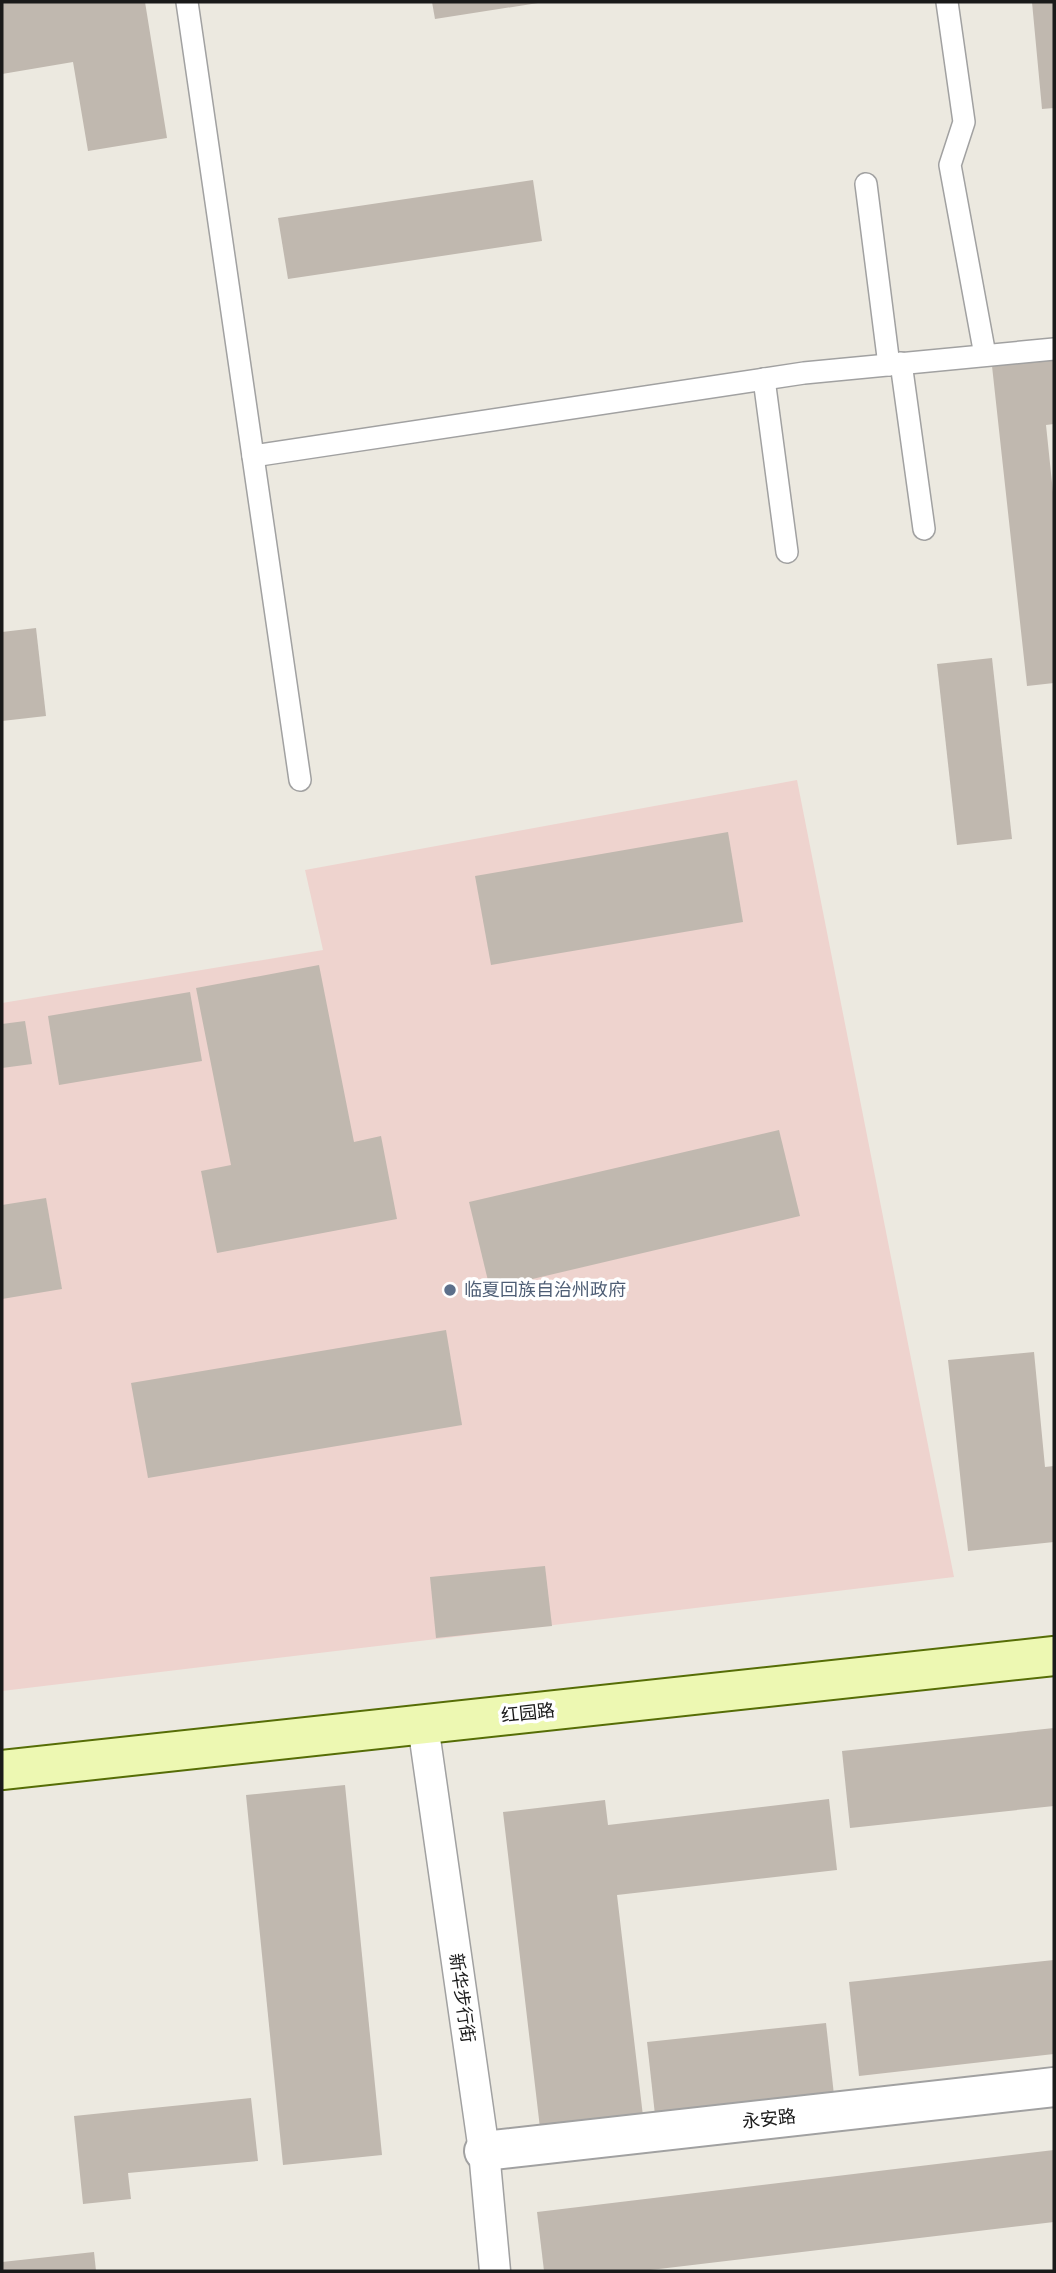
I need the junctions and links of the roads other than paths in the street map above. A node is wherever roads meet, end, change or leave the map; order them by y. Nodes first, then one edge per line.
1 (187, 2) edge
2 (947, 2) edge
3 (866, 184) dead end
4 (1054, 349) edge
5 (985, 355) junction
6 (895, 364) junction
7 (764, 379) junction
8 (253, 456) junction
9 (924, 529) dead end
10 (787, 552) dead end
11 (300, 780) dead end
12 (1054, 1656) edge
13 (423, 1725) junction
14 (2, 1770) edge
15 (1054, 2087) edge
16 (484, 2151) junction
17 (495, 2271) edge

1 - 8 lane
2 - 5 lane
3 - 6 lane
4 - 5 lane
5 - 6 lane
6 - 7 lane
6 - 9 lane
7 - 8 lane
7 - 10 lane
8 - 11 lane
12 - 13 main road, 红园路
13 - 14 main road, 红园路
13 - 16 street, 新华步行街
15 - 16 street, 永安路
16 - 17 street, 新华步行街

